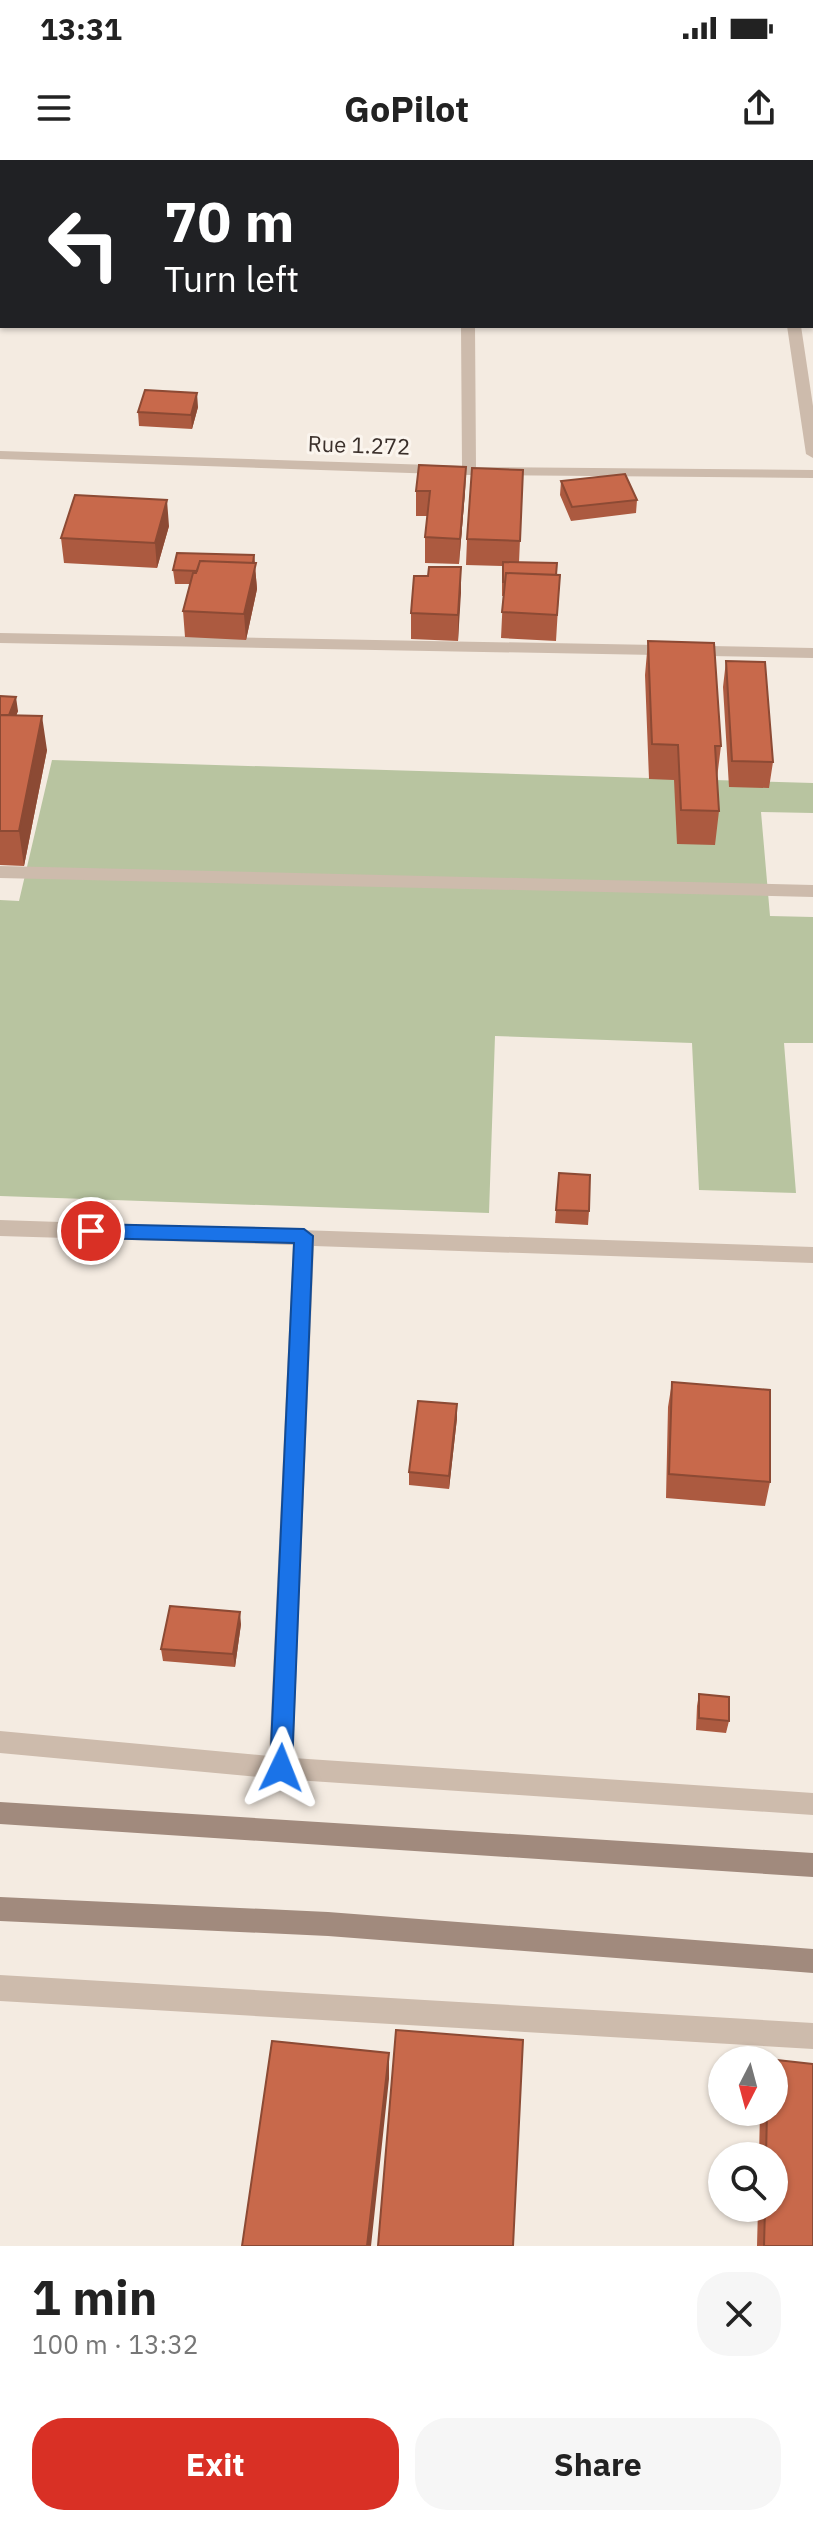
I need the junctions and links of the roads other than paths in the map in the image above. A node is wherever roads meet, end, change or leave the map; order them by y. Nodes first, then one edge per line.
1 (468, 328) edge
2 (794, 328) edge
3 (813, 454) edge
4 (0, 455) edge
5 (469, 471) junction
6 (813, 474) edge
7 (0, 638) edge
8 (813, 653) edge
9 (0, 872) edge
10 (813, 891) edge
11 (0, 1228) edge
12 (304, 1236) junction
13 (813, 1255) edge
14 (0, 1742) edge
15 (281, 1768) junction
16 (813, 1804) edge
17 (0, 1813) edge
18 (813, 1865) edge
19 (0, 1909) edge
20 (813, 1961) edge
21 (0, 1988) edge
22 (813, 2036) edge

1 - 5 street
2 - 3 street
4 - 5 street, Rue 1.272
5 - 6 street, Rue 1.272
7 - 8 street
9 - 10 street
11 - 12 street
12 - 13 street
12 - 15 street
14 - 15 street
15 - 16 street
17 - 18 street
19 - 20 street
21 - 22 street

